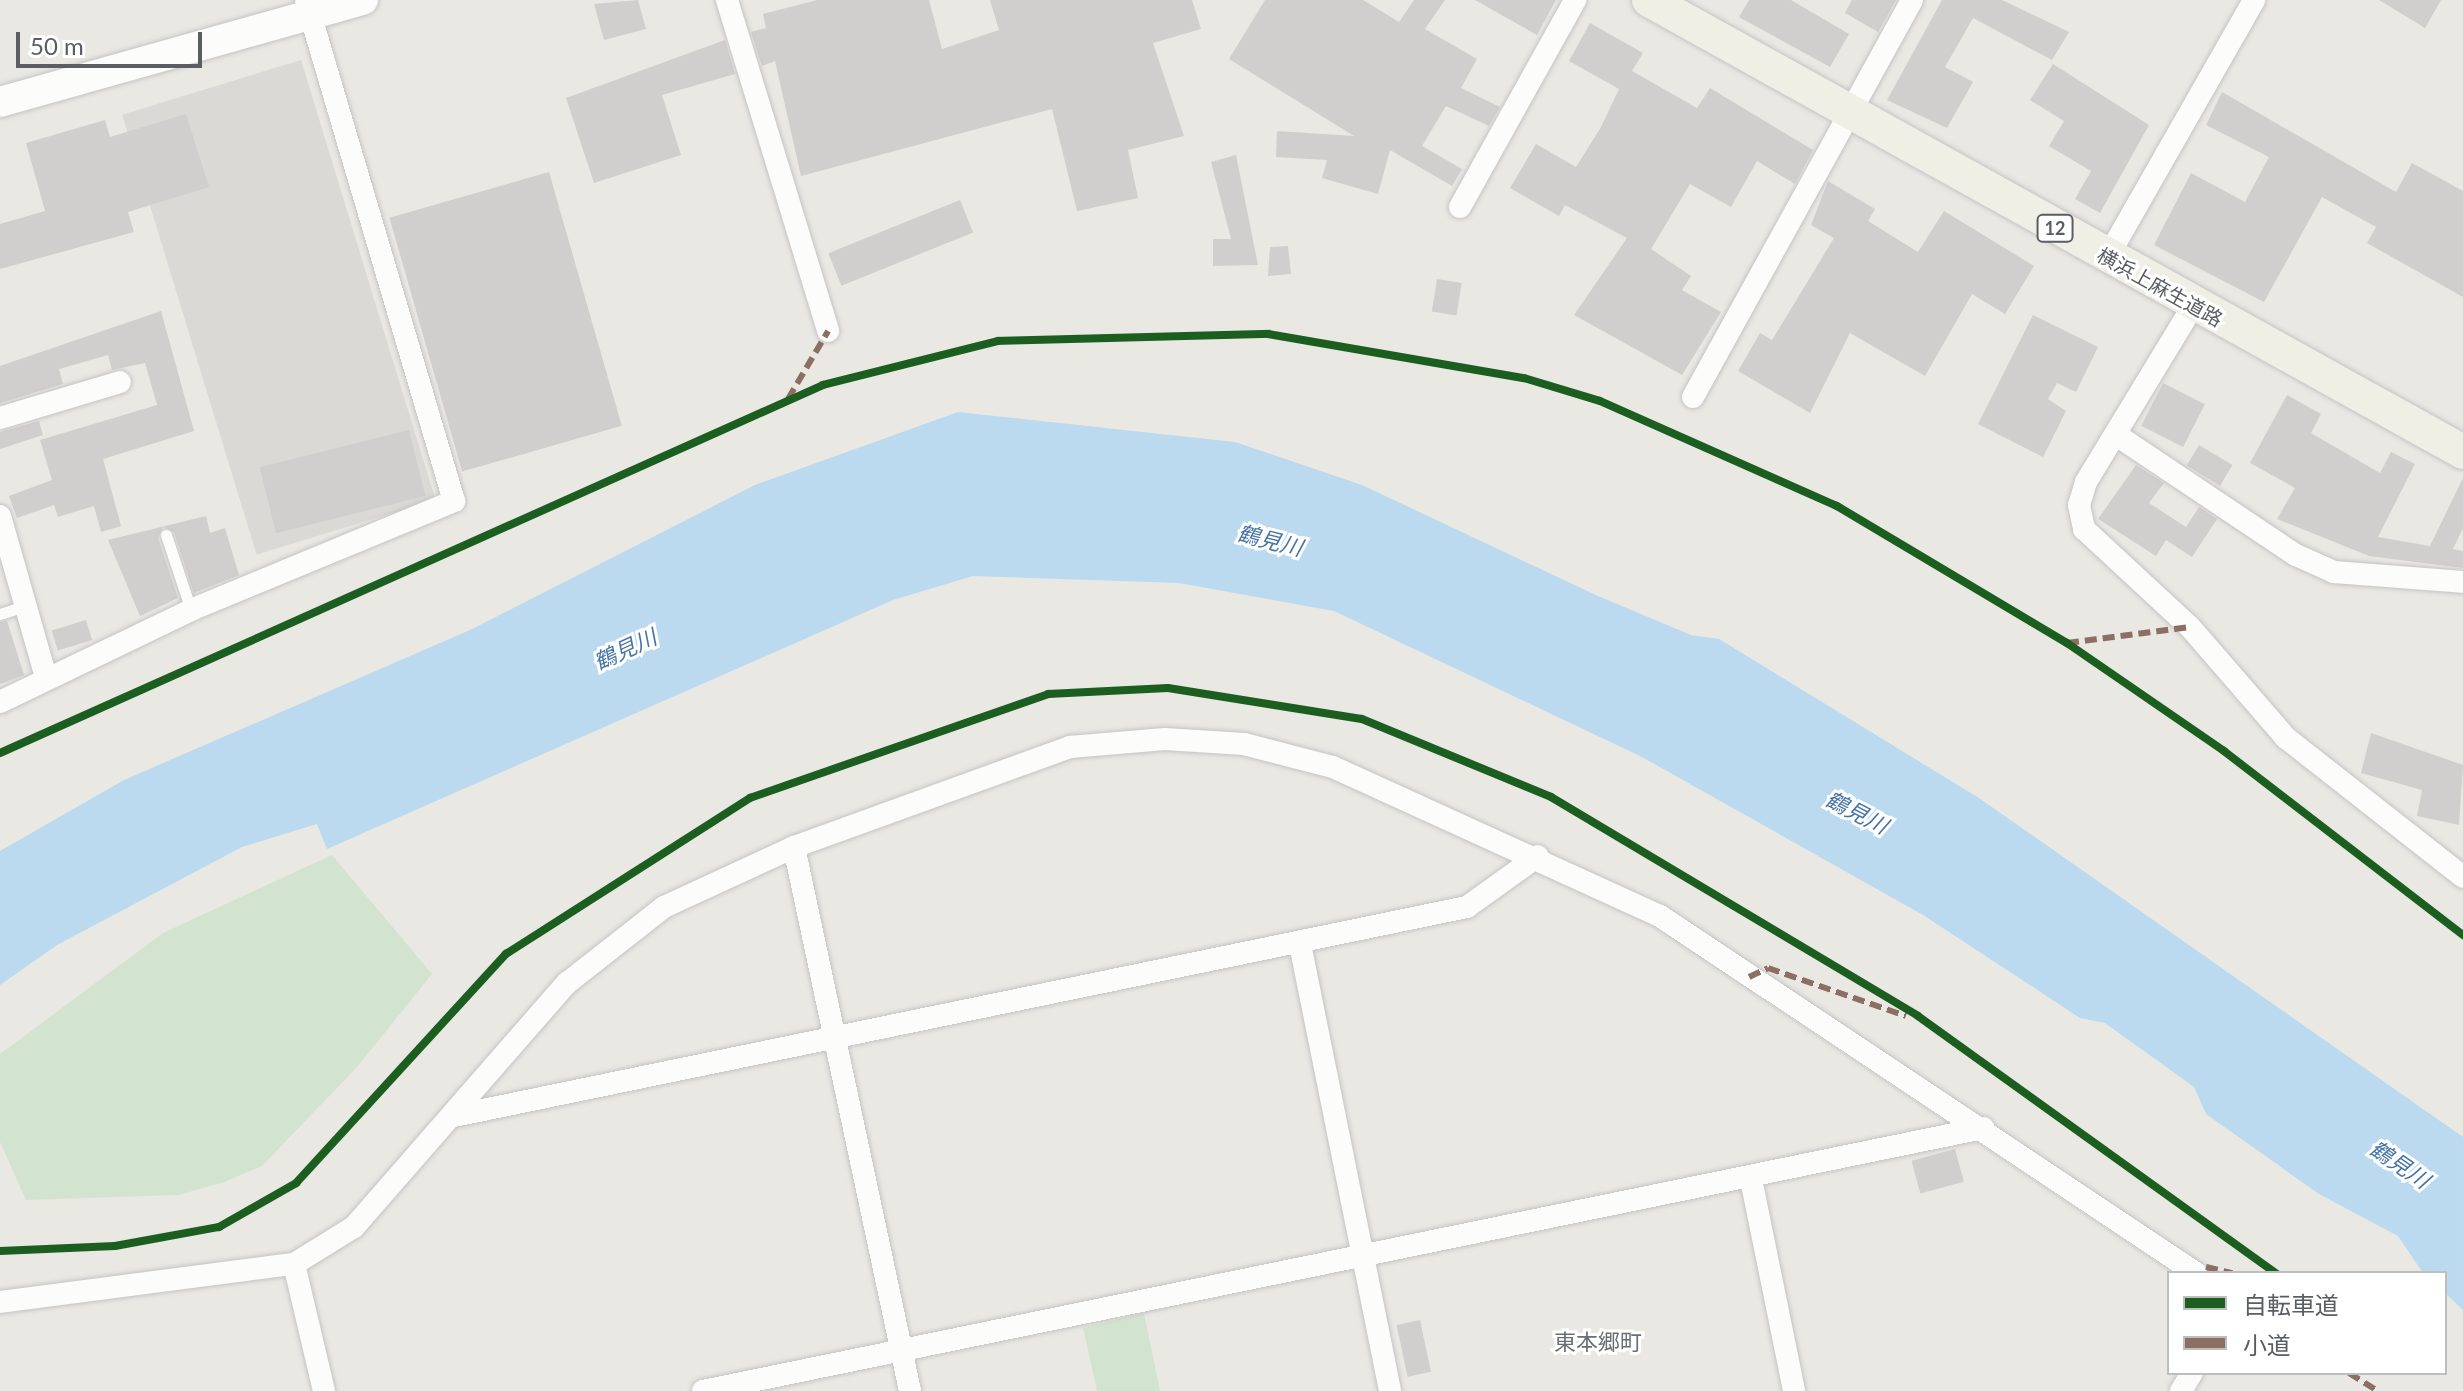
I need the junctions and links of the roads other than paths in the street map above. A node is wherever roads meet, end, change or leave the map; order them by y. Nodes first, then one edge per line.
1 (363, 0) edge
2 (727, 0) edge
3 (1575, 0) edge
4 (1649, 0) edge
5 (1912, 0) edge
6 (2254, 0) edge
7 (308, 7) edge
8 (0, 102) edge
9 (1846, 115) junction
10 (1460, 207) dead end
11 (2107, 258) junction
12 (2193, 306) junction
13 (828, 331) dead end
14 (120, 382) dead end
15 (1693, 397) dead end
16 (0, 418) edge
17 (2118, 436) junction
18 (2463, 452) edge
19 (0, 516) edge
20 (166, 535) dead end
21 (2463, 582) edge
22 (24, 606) junction
23 (191, 610) junction
24 (0, 614) edge
25 (46, 678) junction
26 (0, 702) edge
27 (794, 847) junction
28 (1538, 856) junction
29 (2463, 877) edge
30 (1300, 944) junction
31 (834, 1038) junction
32 (454, 1116) junction
33 (1983, 1128) junction
34 (1751, 1179) junction
35 (1364, 1253) junction
36 (294, 1264) junction
37 (2193, 1271) edge
38 (0, 1302) edge
39 (901, 1349) junction
40 (324, 1391) edge
41 (703, 1391) edge
42 (910, 1391) edge
43 (1390, 1391) edge
44 (1794, 1391) edge

1 - 7 street
2 - 13 street
3 - 10 street
4 - 9 main road, 横浜上麻生道路 / 12
5 - 9 street
6 - 11 street
7 - 8 street
7 - 23 street
9 - 11 main road, 横浜上麻生道路 / 12
9 - 15 street
11 - 12 main road, 横浜上麻生道路 / 12
12 - 17 street
12 - 18 main road, 横浜上麻生道路 / 12
14 - 16 street
17 - 21 street
17 - 29 street
19 - 22 street
20 - 23 lane
22 - 24 lane
22 - 25 street
23 - 25 street
25 - 26 street
27 - 28 street
27 - 31 street
27 - 32 street
28 - 30 street
28 - 33 street
30 - 31 street
30 - 35 street
31 - 32 street
31 - 39 street
32 - 36 street
33 - 34 street
33 - 37 street
34 - 35 street
34 - 44 street
35 - 39 street
35 - 43 street
36 - 38 street
36 - 40 street
39 - 41 street
39 - 42 street

